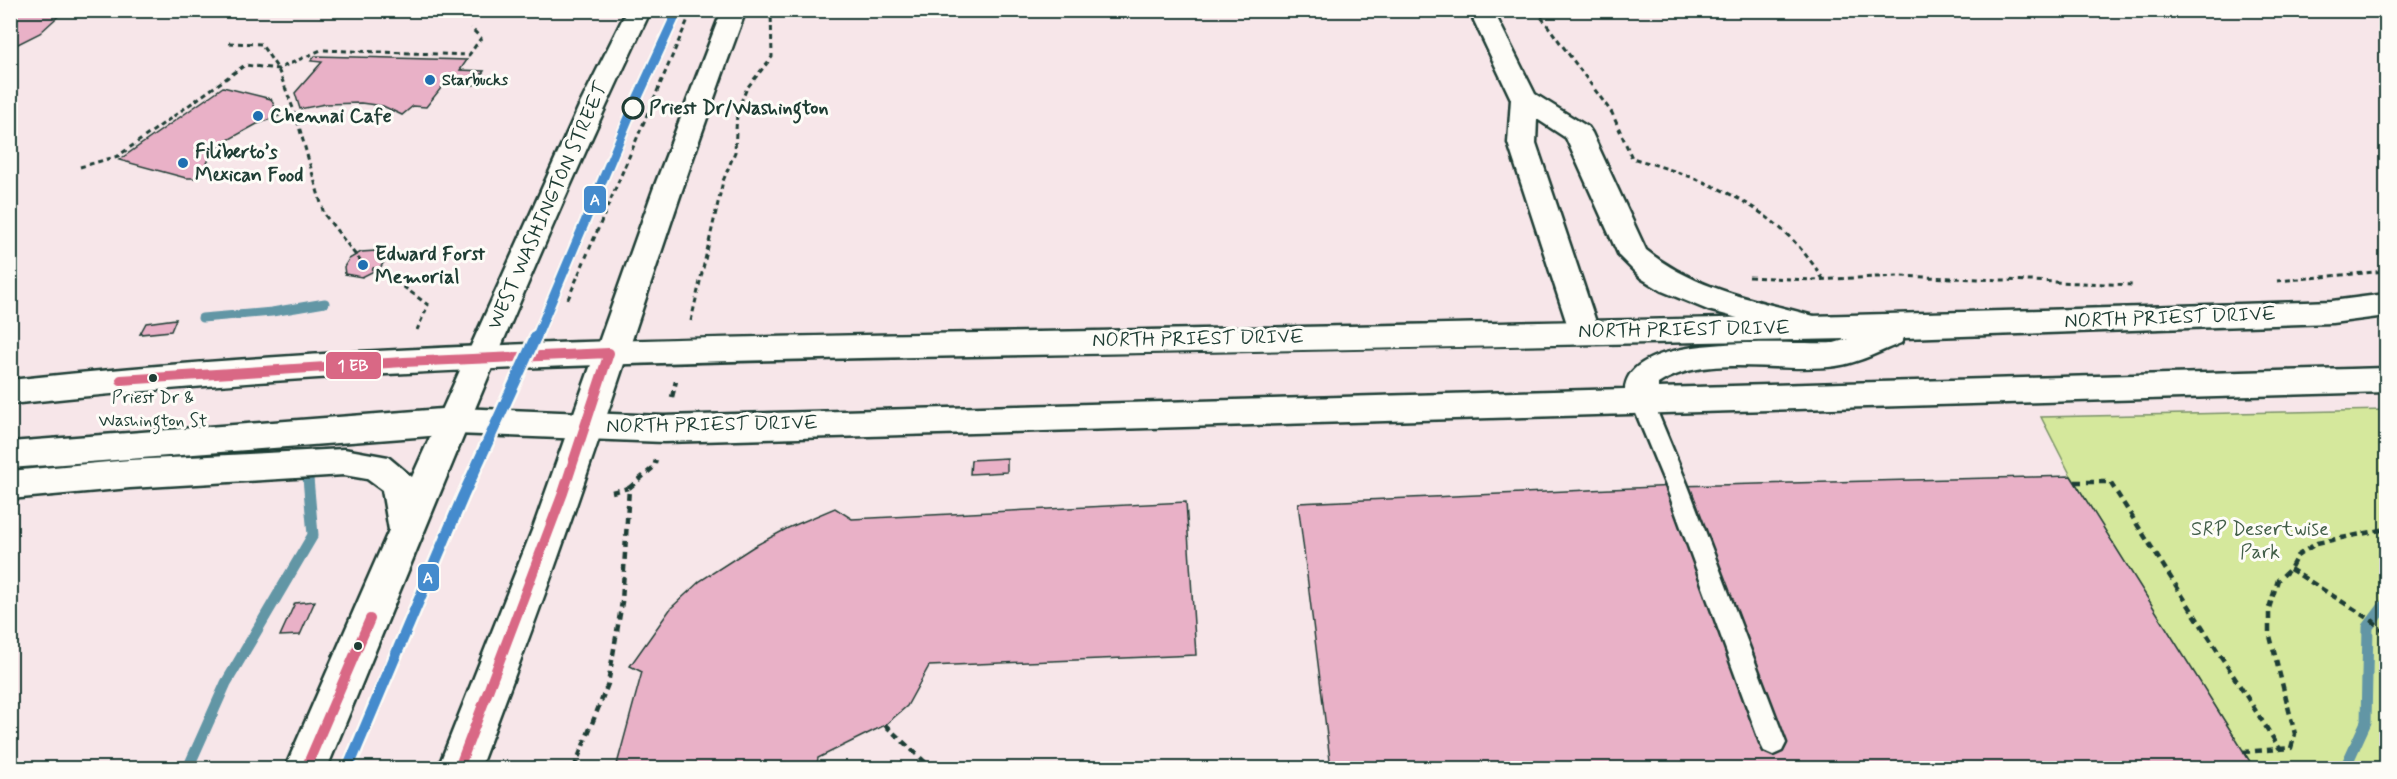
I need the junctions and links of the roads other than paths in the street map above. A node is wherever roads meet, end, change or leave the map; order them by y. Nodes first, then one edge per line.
1 (639, 10) edge
2 (734, 10) edge
3 (1481, 10) edge
4 (1524, 99) junction
5 (2386, 305) edge
6 (1912, 327) junction
7 (1816, 328) junction
8 (1583, 331) junction
9 (609, 353) junction
10 (480, 358) junction
11 (2386, 380) edge
12 (10, 392) edge
13 (1641, 399) junction
14 (455, 421) junction
15 (584, 427) junction
16 (10, 455) edge
17 (10, 485) edge
18 (408, 533) junction
19 (1773, 743) dead end
20 (306, 768) edge
21 (459, 768) edge

1 - 10 main road, WEST WASHINGTON STREET
2 - 9 main road
3 - 4 main road
4 - 7 main road
4 - 8 main road
5 - 6 main road, NORTH PRIEST DRIVE
6 - 7 main road, NORTH PRIEST DRIVE
6 - 13 main road
7 - 8 main road, NORTH PRIEST DRIVE
8 - 9 main road, NORTH PRIEST DRIVE
9 - 10 main road, NORTH PRIEST DRIVE
9 - 15 main road
10 - 12 main road, NORTH PRIEST DRIVE
10 - 14 main road, WEST WASHINGTON STREET
11 - 13 main road, NORTH PRIEST DRIVE
13 - 15 main road, NORTH PRIEST DRIVE
13 - 19 lane
14 - 15 main road, NORTH PRIEST DRIVE
14 - 16 main road, NORTH PRIEST DRIVE
14 - 18 main road, WEST WASHINGTON STREET
15 - 21 main road
17 - 18 main road
18 - 20 main road, WEST WASHINGTON STREET

